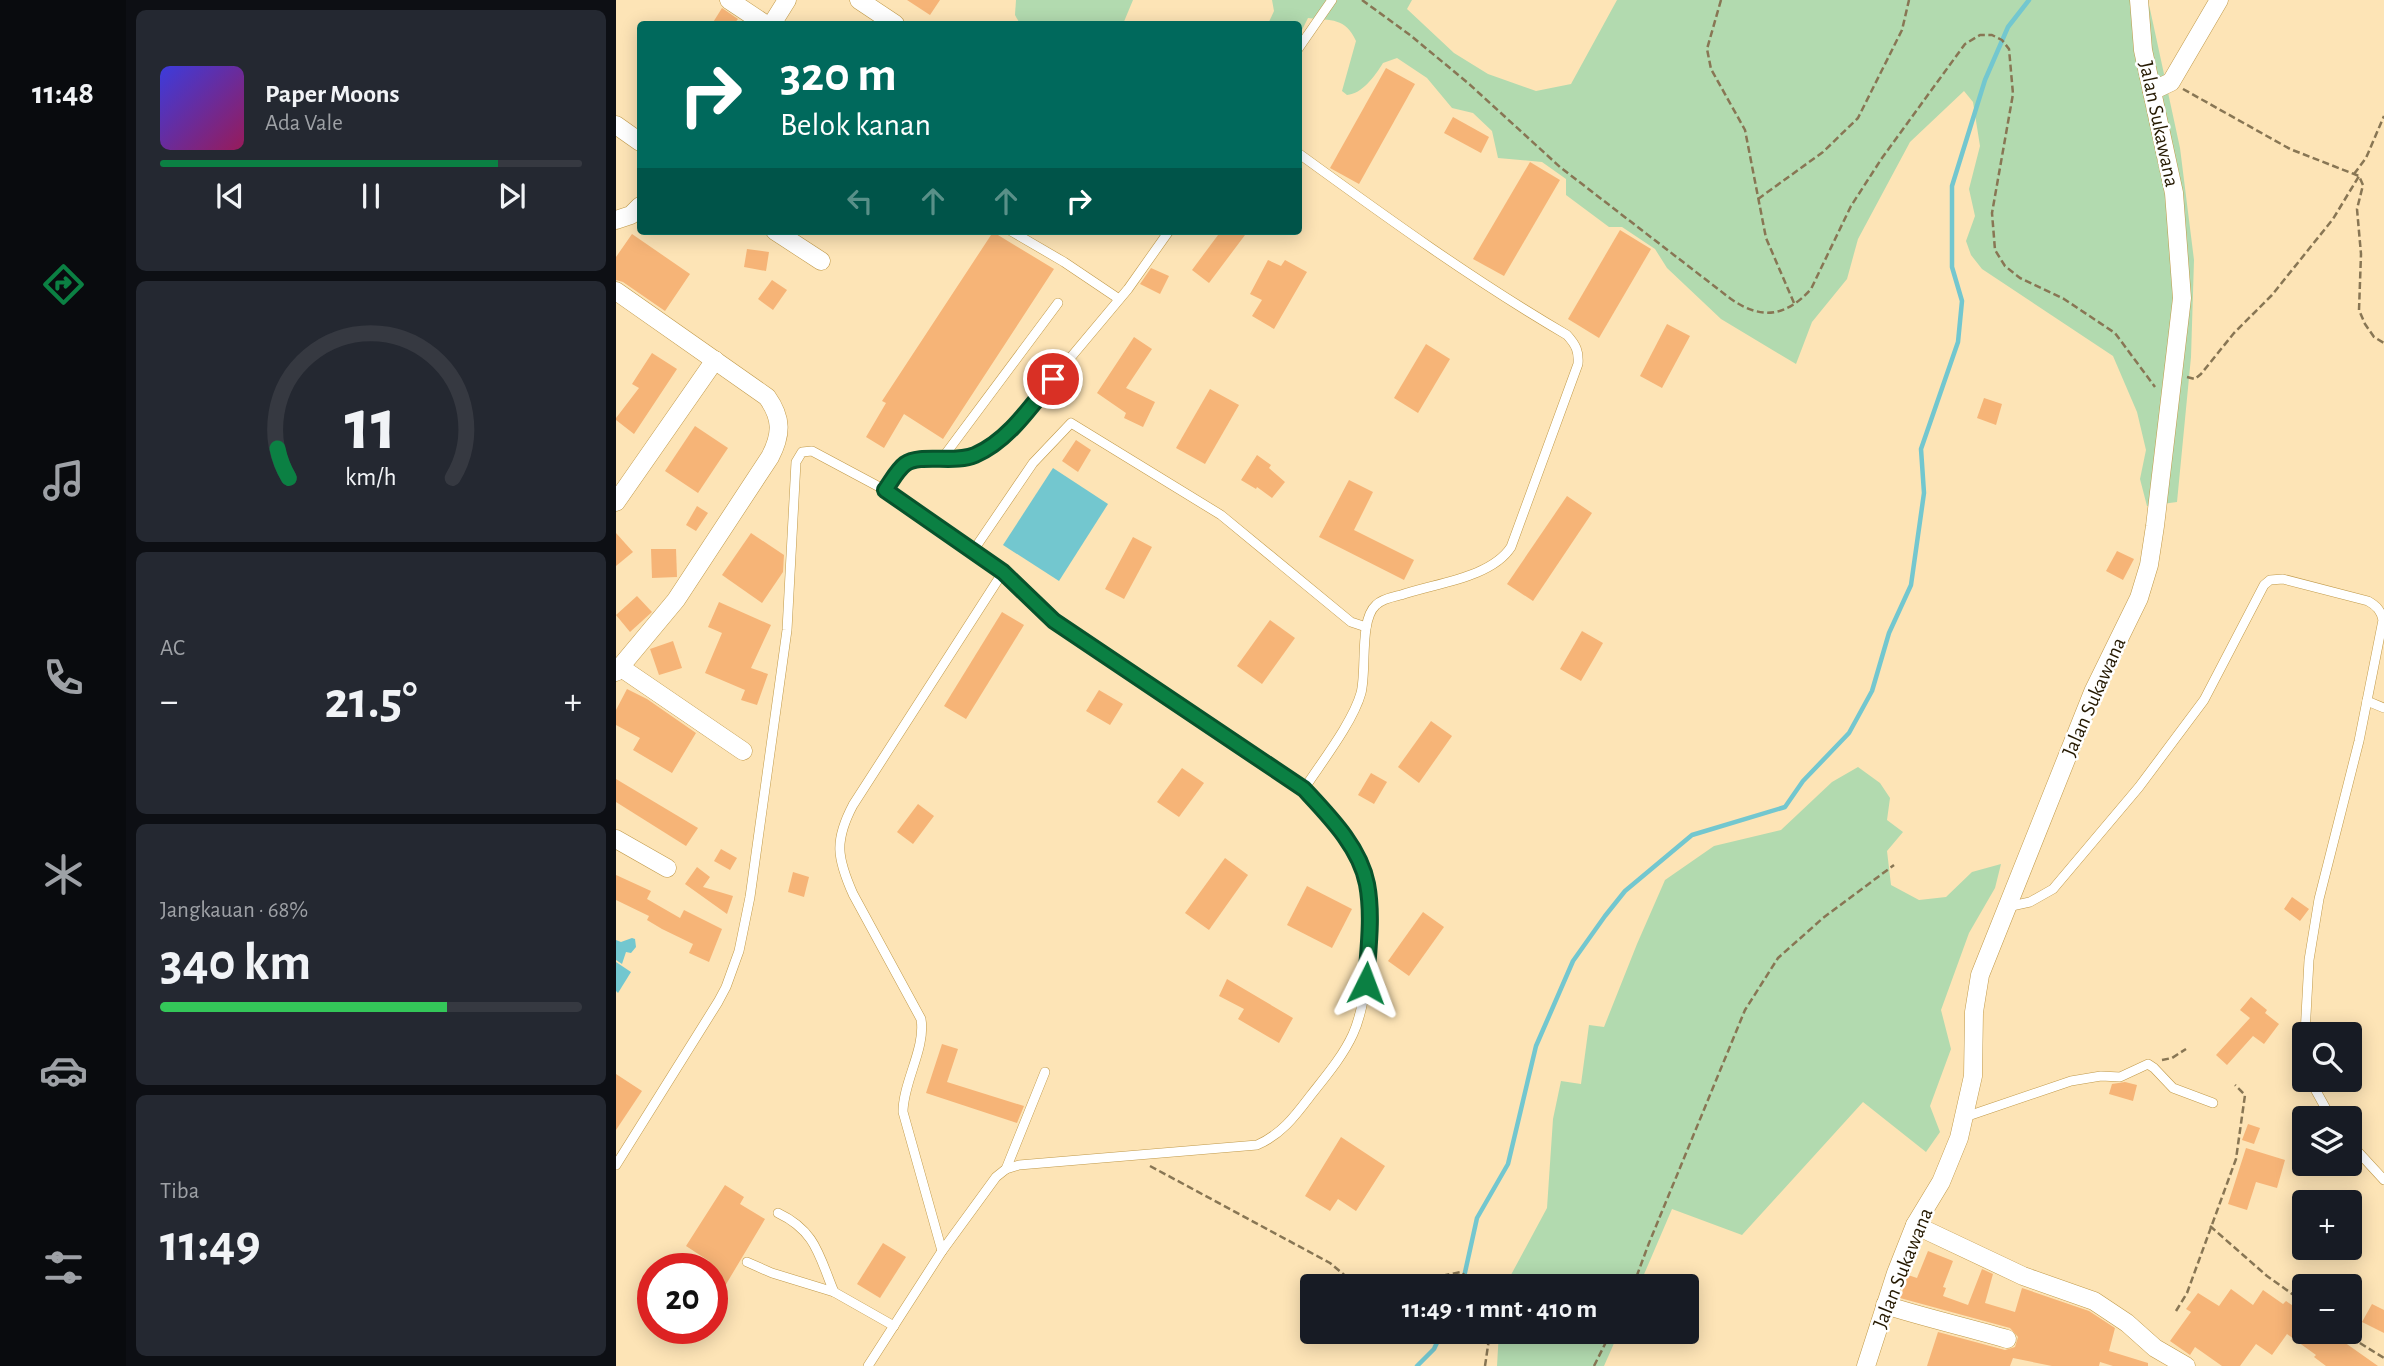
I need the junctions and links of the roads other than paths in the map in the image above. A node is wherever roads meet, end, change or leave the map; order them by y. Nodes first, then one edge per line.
1 (729, 0) edge
2 (788, 0) edge
3 (859, 0) edge
4 (1332, 0) edge
5 (2139, 0) edge
6 (2219, 0) edge
7 (760, 21) edge
8 (774, 21) edge
9 (890, 21) edge
10 (1302, 43) edge
11 (2152, 91) junction
12 (616, 125) edge
13 (637, 140) edge
14 (1302, 156) edge
15 (637, 209) edge
16 (616, 220) edge
17 (781, 235) edge
18 (1018, 235) edge
19 (1166, 235) edge
20 (821, 261) dead end
21 (616, 291) edge
22 (1119, 299) junction
23 (1058, 303) dead end
24 (715, 360) junction
25 (941, 460) junction
26 (885, 490) junction
27 (616, 502) edge
28 (973, 551) junction
29 (1003, 572) junction
30 (1366, 627) junction
31 (618, 669) edge
32 (2367, 701) junction
33 (2384, 708) edge
34 (743, 751) dead end
35 (1304, 789) junction
36 (616, 839) edge
37 (667, 868) dead end
38 (2007, 907) junction
39 (2306, 1022) edge
40 (1045, 1072) dead end
41 (2213, 1103) dead end
42 (1964, 1118) junction
43 (2362, 1156) edge
44 (616, 1165) edge
45 (1006, 1169) junction
46 (2384, 1180) edge
47 (778, 1213) dead end
48 (1915, 1225) junction
49 (942, 1251) junction
50 (747, 1262) dead end
51 (834, 1292) junction
52 (1885, 1305) junction
53 (894, 1326) junction
54 (2007, 1339) dead end
55 (2178, 1364) edge
56 (868, 1366) edge
57 (1866, 1366) edge

1 - 7 street
2 - 8 street
3 - 9 street
4 - 10 lane
5 - 11 street, Jalan Sukawana
6 - 11 street
11 - 38 street, Jalan Sukawana
12 - 13 street
14 - 30 lane
15 - 16 street
17 - 20 street
18 - 22 lane
19 - 22 lane
21 - 24 street
22 - 25 lane
23 - 25 lane
24 - 27 street
24 - 31 street
25 - 26 lane
26 - 28 lane
26 - 44 lane
28 - 29 lane
28 - 30 lane
29 - 35 lane
29 - 49 lane
30 - 35 lane
31 - 34 street
32 - 33 lane
32 - 38 lane
32 - 39 lane
35 - 45 lane
36 - 37 street
38 - 42 street, Jalan Sukawana
40 - 45 lane
41 - 42 lane
42 - 48 street, Jalan Sukawana
43 - 46 lane
45 - 49 lane
47 - 51 lane
48 - 52 street, Jalan Sukawana
48 - 55 street
49 - 53 lane
50 - 51 lane
51 - 53 lane
52 - 54 street
52 - 57 street, Jalan Sukawana
53 - 56 lane

